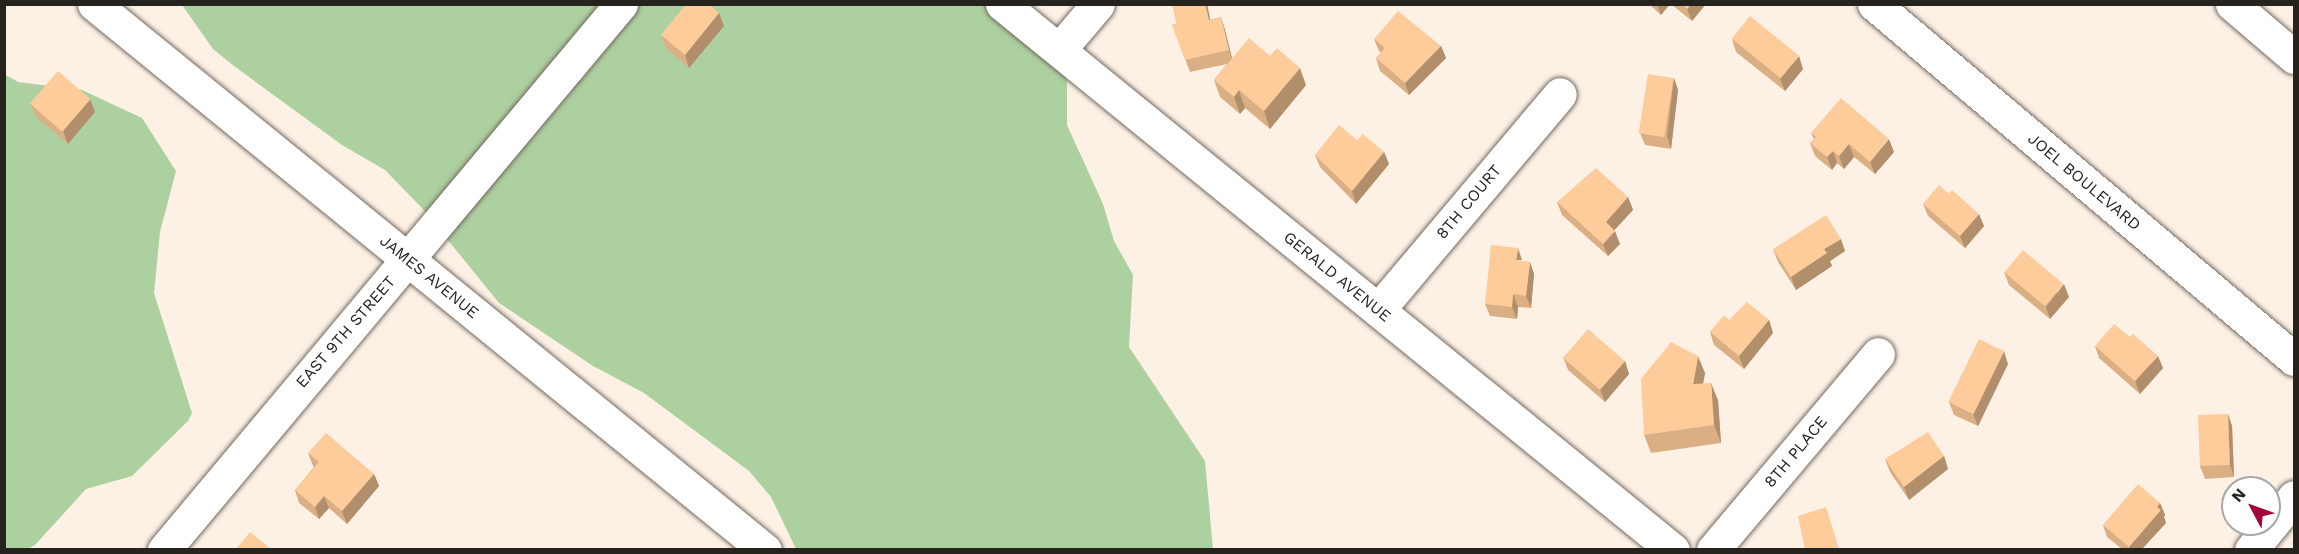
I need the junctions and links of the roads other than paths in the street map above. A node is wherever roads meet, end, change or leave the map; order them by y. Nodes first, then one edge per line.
1 (94, 4) edge
2 (621, 4) edge
3 (1002, 4) edge
4 (1098, 4) edge
5 (1874, 4) edge
6 (2232, 4) edge
7 (1059, 50) junction
8 (2295, 57) edge
9 (1560, 94) dead end
10 (408, 260) junction
11 (1378, 310) junction
12 (1878, 354) dead end
13 (2295, 359) edge
14 (2295, 497) edge
15 (164, 549) edge
16 (765, 549) edge
17 (1673, 549) edge
18 (1713, 549) edge
19 (2251, 549) edge

1 - 10 street, JAMES AVENUE
2 - 10 street, EAST 9TH STREET
3 - 7 street, GERALD AVENUE
4 - 7 street
5 - 13 street, JOEL BOULEVARD
6 - 8 street
7 - 11 street, GERALD AVENUE
9 - 11 street, 8TH COURT
10 - 15 street, EAST 9TH STREET
10 - 16 street, JAMES AVENUE
11 - 17 street, GERALD AVENUE
12 - 18 street, 8TH PLACE
14 - 19 street

